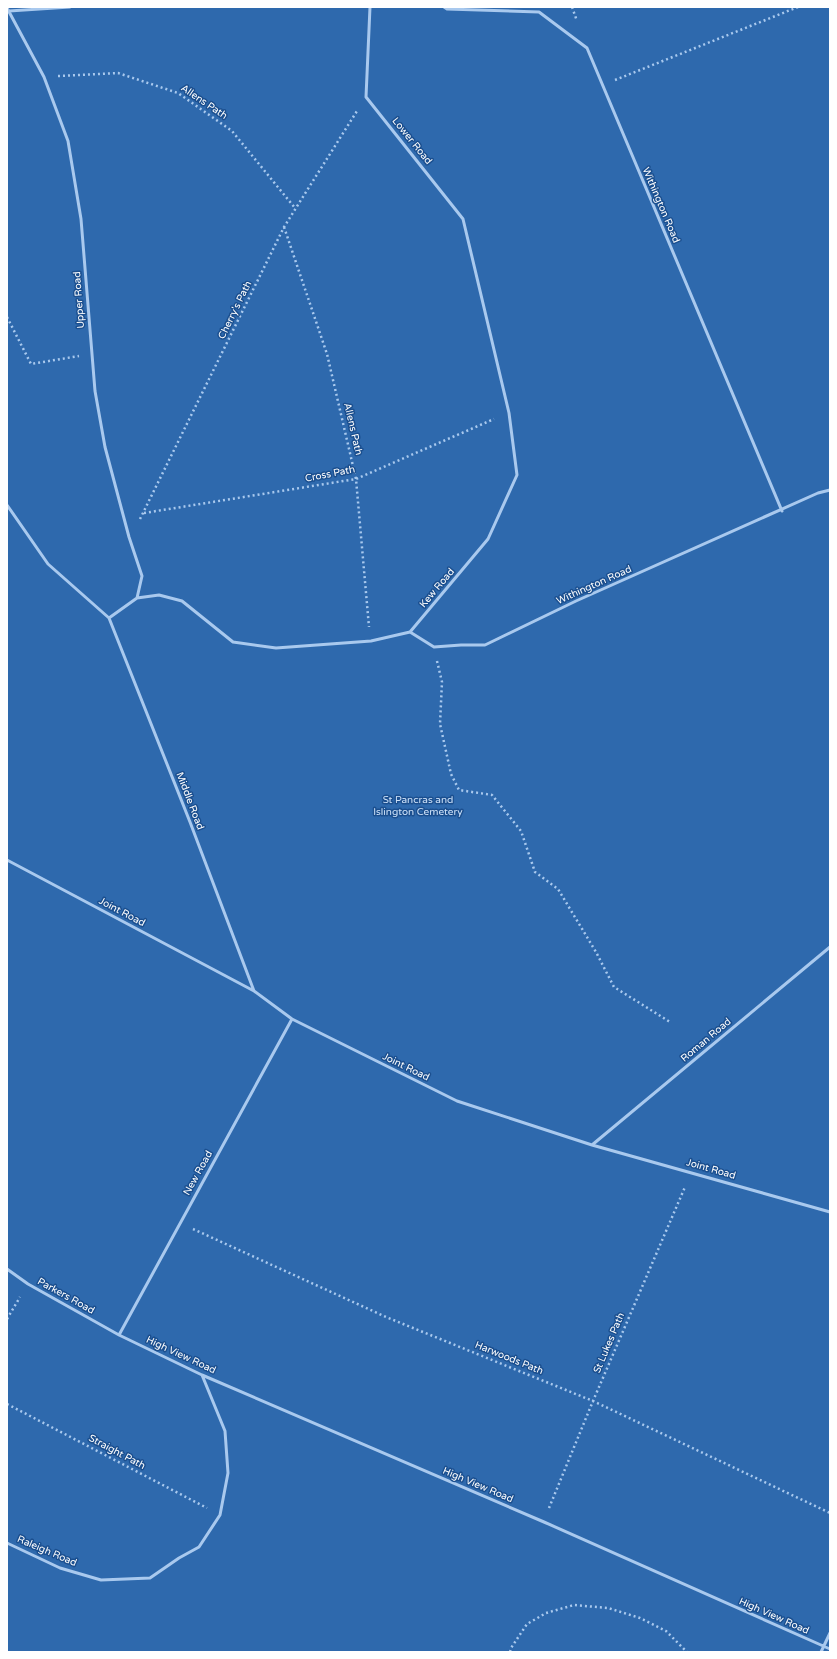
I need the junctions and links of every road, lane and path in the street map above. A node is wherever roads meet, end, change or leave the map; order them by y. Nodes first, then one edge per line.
1 (70, 7) edge
2 (370, 7) edge
3 (444, 7) edge
4 (798, 7) edge
5 (8, 10) edge
6 (44, 77) junction
7 (602, 85) junction
8 (366, 97) junction
9 (295, 208) junction
10 (284, 227) junction
11 (476, 278) joint
12 (7, 317) edge
13 (91, 354) junction
14 (508, 413) junction
15 (356, 479) junction
16 (830, 490) edge
17 (7, 505) edge
18 (782, 510) junction
19 (144, 513) junction
20 (129, 537) junction
21 (137, 598) junction
22 (108, 618) junction
23 (410, 632) junction
24 (370, 641) junction
25 (434, 647) junction
26 (7, 860) edge
27 (830, 947) edge
28 (254, 991) junction
29 (292, 1019) junction
30 (670, 1022) dead end
31 (592, 1145) junction
32 (691, 1172) junction
33 (830, 1212) edge
34 (180, 1223) junction
35 (7, 1269) edge
36 (28, 1284) junction
37 (7, 1319) edge
38 (119, 1335) junction
39 (202, 1375) junction
40 (593, 1401) junction
41 (7, 1404) edge
42 (830, 1513) edge
43 (220, 1515) junction
44 (544, 1522) junction
45 (7, 1543) edge
46 (830, 1633) edge
47 (824, 1647) junction
48 (830, 1649) edge
49 (510, 1652) edge
50 (687, 1652) edge
51 (821, 1652) edge

1 - 5 lane
2 - 8 lane
3 - 7 lane, Withington Road
4 - 7 path
5 - 6 lane, Upper Road
6 - 9 path, Allens Path
6 - 13 lane, Upper Road
7 - 18 lane, Withington Road
8 - 9 path, Cherry's Path
8 - 11 lane, Lower Road
9 - 10 path, Cherry's Path
10 - 15 path, Allens Path
10 - 19 path, Cherry's Path
11 - 14 lane, Kew Road
12 - 13 path
13 - 20 lane, Upper Road
14 - 15 path, Cross Path
14 - 23 lane, Kew Road
15 - 19 path, Cross Path
15 - 24 path, Allens Path
16 - 18 lane, Withington Road
17 - 22 lane
18 - 25 lane, Withington Road
19 - 20 path, Cherry's Path
20 - 21 lane, Upper Road
21 - 22 lane
21 - 24 lane
22 - 28 lane, Middle Road
23 - 24 lane
23 - 25 lane
25 - 30 path
26 - 28 lane, Joint Road
27 - 31 lane, Roman Road
28 - 29 lane, Joint Road
29 - 31 lane, Joint Road
29 - 34 lane, New Road
31 - 32 lane, Joint Road
32 - 33 lane, Joint Road
32 - 40 path, St Lukes Path
34 - 38 lane, New Road
34 - 40 path, Harwoods Path
35 - 36 lane, Parkers Road
36 - 37 path
36 - 38 lane, Parkers Road
38 - 39 lane, High View Road
39 - 43 lane, Raleigh Road
39 - 44 lane, High View Road
40 - 42 path, Harwoods Path
40 - 44 path, St Lukes Path
41 - 43 path, Straight Path
43 - 45 lane, Raleigh Road
44 - 47 lane, High View Road
46 - 47 lane
47 - 48 lane, High View Road
47 - 51 lane
49 - 50 path

